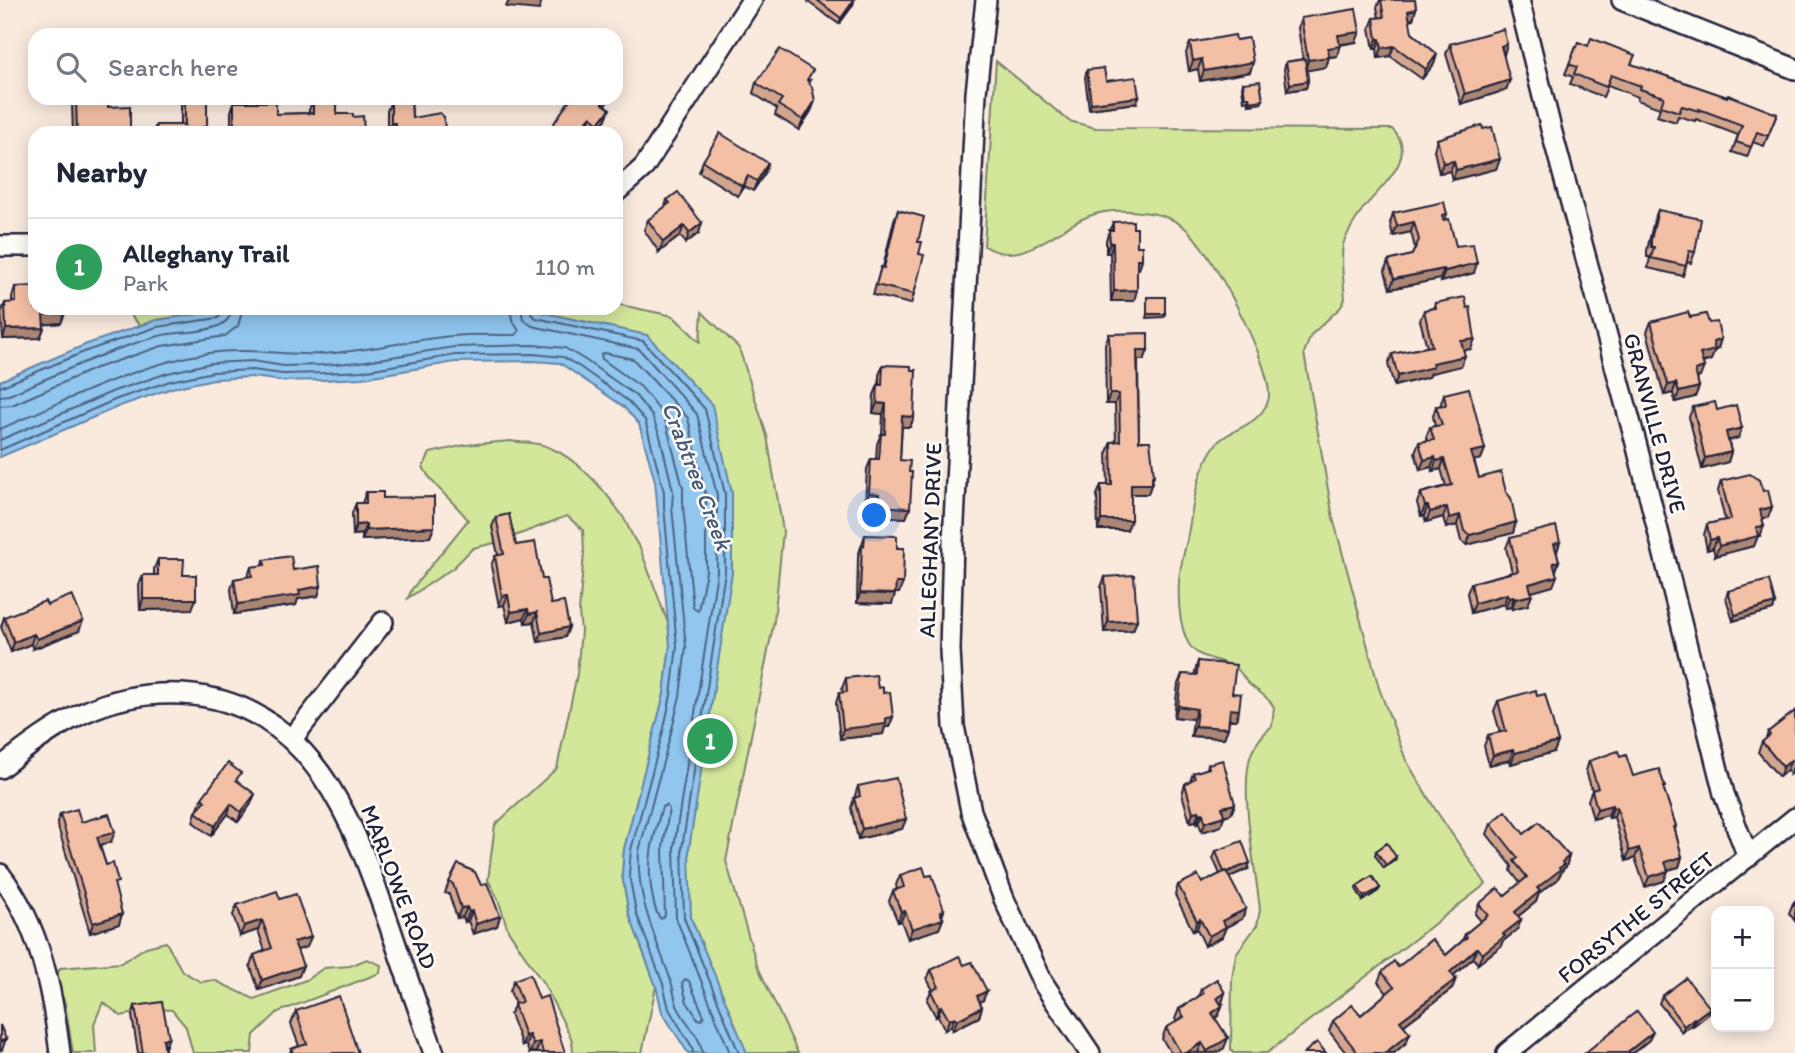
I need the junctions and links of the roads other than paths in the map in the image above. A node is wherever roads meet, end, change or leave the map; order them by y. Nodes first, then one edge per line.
1 (751, 0) edge
2 (986, 0) edge
3 (1519, 0) edge
4 (1622, 0) edge
5 (1795, 69) edge
6 (623, 186) edge
7 (0, 246) edge
8 (28, 246) edge
9 (383, 622) dead end
10 (292, 739) junction
11 (0, 768) edge
12 (1795, 818) edge
13 (1748, 857) junction
14 (0, 874) edge
15 (60, 1053) edge
16 (434, 1053) edge
17 (1090, 1053) edge
18 (1507, 1053) edge

1 - 6 street
2 - 17 street, ALLEGHANY DRIVE
3 - 13 street, GRANVILLE DRIVE
4 - 5 street
7 - 8 street
9 - 10 street
10 - 11 street, MARLOWE ROAD
10 - 16 street, MARLOWE ROAD
12 - 13 street, FORSYTHE STREET
13 - 18 street, FORSYTHE STREET
14 - 15 street

